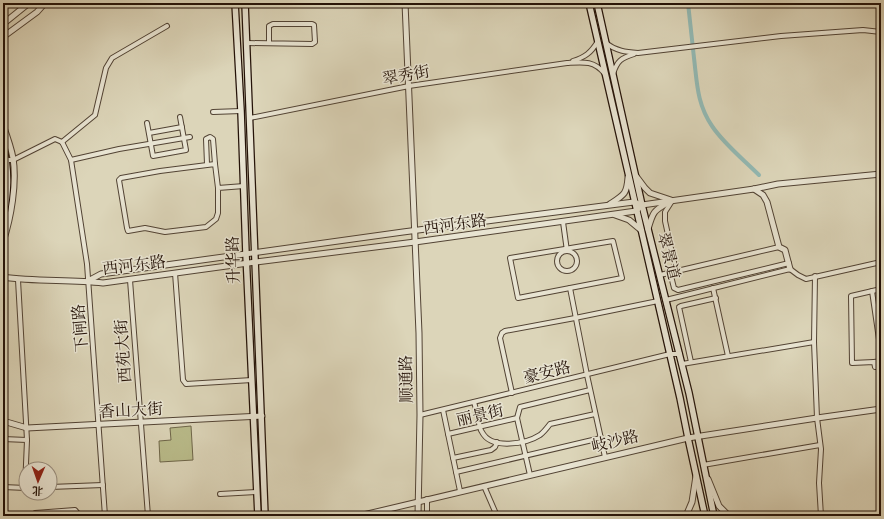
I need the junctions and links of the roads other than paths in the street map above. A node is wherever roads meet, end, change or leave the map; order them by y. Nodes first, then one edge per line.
1 (29, 3) edge
2 (44, 3) edge
3 (235, 3) edge
4 (245, 3) edge
5 (405, 3) edge
6 (589, 3) edge
7 (597, 3) edge
8 (3, 24) edge
9 (167, 26) dead end
10 (881, 32) edge
11 (3, 37) edge
12 (598, 41) junction
13 (247, 43) junction
14 (269, 43) junction
15 (606, 43) junction
16 (638, 53) junction
17 (566, 63) junction
18 (613, 74) junction
19 (605, 75) junction
20 (409, 86) junction
21 (241, 111) junction
22 (213, 112) dead end
23 (180, 117) dead end
24 (250, 118) junction
25 (147, 123) dead end
26 (3, 125) edge
27 (182, 127) junction
28 (149, 133) junction
29 (190, 137) dead end
30 (184, 138) junction
31 (62, 142) junction
32 (151, 144) junction
33 (3, 146) edge
34 (7, 160) junction
35 (13, 160) junction
36 (71, 160) junction
37 (207, 164) junction
38 (215, 164) junction
39 (881, 174) edge
40 (628, 176) junction
41 (636, 176) junction
42 (244, 186) junction
43 (218, 188) junction
44 (754, 189) junction
45 (672, 201) junction
46 (634, 202) junction
47 (608, 205) junction
48 (642, 205) junction
49 (636, 211) junction
50 (612, 214) junction
51 (3, 220) edge
52 (563, 222) junction
53 (648, 229) junction
54 (641, 230) junction
55 (414, 231) junction
56 (3, 242) edge
57 (415, 242) junction
58 (779, 246) junction
59 (566, 250) junction
60 (256, 253) junction
61 (246, 254) junction
62 (256, 262) junction
63 (881, 262) edge
64 (246, 264) junction
65 (789, 266) junction
66 (676, 271) junction
67 (670, 272) junction
68 (175, 273) junction
69 (660, 275) junction
70 (815, 276) junction
71 (3, 277) edge
72 (18, 280) junction
73 (130, 280) junction
74 (88, 281) junction
75 (570, 288) junction
76 (713, 288) junction
77 (881, 289) edge
78 (872, 292) junction
79 (716, 298) junction
80 (666, 300) junction
81 (658, 301) junction
82 (575, 318) junction
83 (814, 342) junction
84 (881, 353) edge
85 (670, 354) junction
86 (680, 354) junction
87 (728, 356) junction
88 (691, 362) junction
89 (874, 362) junction
90 (881, 362) edge
91 (682, 364) junction
92 (881, 366) edge
93 (587, 375) junction
94 (252, 380) junction
95 (261, 380) junction
96 (590, 390) junction
97 (512, 393) junction
98 (474, 402) junction
99 (881, 409) edge
100 (443, 410) junction
101 (595, 414) junction
102 (420, 415) junction
103 (262, 416) junction
104 (253, 417) junction
105 (517, 418) junction
106 (817, 418) junction
107 (3, 421) edge
108 (141, 422) junction
109 (99, 424) junction
110 (480, 427) junction
111 (27, 428) junction
112 (448, 434) junction
113 (698, 436) junction
114 (601, 438) junction
115 (688, 438) junction
116 (3, 439) edge
117 (27, 440) junction
118 (497, 442) junction
119 (522, 442) junction
120 (820, 445) junction
121 (525, 456) junction
122 (605, 457) junction
123 (453, 458) junction
124 (27, 461) edge
125 (703, 464) junction
126 (456, 472) junction
127 (705, 473) junction
128 (530, 475) junction
129 (696, 475) junction
130 (103, 485) junction
131 (484, 486) junction
132 (3, 487) edge
133 (58, 487) edge
134 (18, 488) edge
135 (460, 491) junction
136 (257, 492) junction
137 (220, 494) dead end
138 (427, 499) junction
139 (418, 502) junction
140 (33, 516) edge
141 (80, 516) edge
142 (105, 516) edge
143 (148, 516) edge
144 (258, 516) edge
145 (265, 516) edge
146 (359, 516) edge
147 (418, 516) edge
148 (427, 516) edge
149 (497, 516) edge
150 (686, 516) edge
151 (705, 516) edge
152 (714, 516) edge
153 (729, 516) edge
154 (821, 516) edge

1 - 8 street
2 - 11 street
3 - 21 main road, 升华路
4 - 13 main road, 升华路
5 - 20 street, 顺通路
6 - 12 main road, 翠景道
7 - 15 main road, 翠景道
9 - 31 street
10 - 16 street
12 - 17 street
12 - 19 main road, 翠景道
13 - 14 street
13 - 24 main road, 升华路
14 - 14 street
15 - 16 street
15 - 18 main road, 翠景道
16 - 18 street
17 - 19 street
17 - 20 street, 翠秀街
18 - 41 main road, 翠景道
19 - 40 main road, 翠景道
20 - 24 street, 翠秀街
20 - 55 street, 顺通路
21 - 22 street
21 - 42 main road, 升华路
23 - 27 street
24 - 60 main road, 升华路
25 - 28 street
26 - 35 street
27 - 28 street
27 - 30 street
28 - 32 street
29 - 30 street
30 - 32 street
30 - 32 street
31 - 35 street
31 - 36 street, 下闸路
32 - 36 street
33 - 34 main road
34 - 35 street
34 - 51 main road
35 - 56 street
36 - 74 street, 下闸路
37 - 38 street
37 - 38 street
37 - 43 street
38 - 43 street
39 - 44 street, 西河东路
40 - 46 main road, 翠景道
40 - 47 street
41 - 45 street
41 - 48 main road, 翠景道
42 - 43 street
42 - 61 main road, 升华路
44 - 45 street, 西河东路
44 - 58 street
45 - 48 street, 西河东路
45 - 53 street
45 - 66 street
46 - 47 street, 西河东路
46 - 48 street, 西河东路
46 - 49 main road, 翠景道
47 - 55 street, 西河东路
48 - 49 street
48 - 53 main road, 翠景道
49 - 50 street, 西河东路
49 - 54 main road, 翠景道
50 - 52 street, 西河东路
50 - 54 street
52 - 57 street, 西河东路
52 - 59 street
53 - 69 main road, 翠景道
54 - 81 main road, 翠景道
55 - 57 street, 顺通路
55 - 60 street, 西河东路
57 - 62 street, 西河东路
57 - 102 street, 顺通路
58 - 65 street
58 - 66 street
59 - 59 street
59 - 75 street
59 - 75 street
60 - 61 street, 西河东路
60 - 62 main road, 升华路
61 - 64 main road, 升华路
61 - 74 street, 西河东路
62 - 64 street, 西河东路
62 - 95 main road, 升华路
63 - 70 street
64 - 68 street, 西河东路
64 - 94 main road, 升华路
65 - 67 street
65 - 70 street
65 - 76 street
66 - 67 street
67 - 69 street
68 - 73 street, 西河东路
68 - 94 street
69 - 80 main road, 翠景道
70 - 83 street
71 - 72 street
72 - 74 street
72 - 111 street
73 - 74 street, 西河东路
73 - 108 street, 西苑大街
74 - 109 street, 下闸路
75 - 82 street
76 - 79 street
76 - 80 street
77 - 78 street
78 - 84 street
78 - 89 street
79 - 87 street
79 - 88 street
80 - 86 main road, 翠景道
81 - 82 street
81 - 85 main road, 翠景道
82 - 93 street
82 - 97 street
83 - 87 street
83 - 106 street
85 - 86 street, 豪安路
85 - 93 street, 豪安路
85 - 115 main road, 翠景道
86 - 91 main road, 翠景道
87 - 88 street
88 - 91 street
89 - 90 street
89 - 92 street
91 - 113 main road, 翠景道
93 - 96 street
93 - 97 street, 豪安路
94 - 95 street
94 - 104 main road, 升华路
95 - 103 main road, 升华路
96 - 101 street
96 - 105 street, 丽景街
97 - 98 street, 豪安路
98 - 100 street, 豪安路
98 - 110 street
99 - 106 street, 岐沙路
100 - 102 street, 豪安路
100 - 112 street, 丽景街
101 - 114 street
101 - 119 street
102 - 139 street, 顺通路
103 - 104 street, 香山大街
103 - 145 main road, 升华路
104 - 108 street, 香山大街
104 - 136 main road, 升华路
105 - 110 street, 丽景街
105 - 119 street, 丽景街
106 - 113 street, 岐沙路
106 - 120 street
107 - 111 street, 香山大街
108 - 109 street, 香山大街
108 - 143 street, 西苑大街
109 - 111 street, 香山大街
109 - 130 street, 下闸路
110 - 112 street, 丽景街
110 - 118 street
111 - 117 street
112 - 123 street, 丽景街
113 - 115 street, 岐沙路
113 - 125 main road, 翠景道
114 - 121 street
114 - 122 street
115 - 122 street, 岐沙路
115 - 129 main road, 翠景道
116 - 117 street
117 - 124 street
118 - 119 street
118 - 123 street
119 - 121 street, 丽景街
120 - 125 street
120 - 154 street
121 - 126 street
121 - 128 street, 丽景街
122 - 128 street, 岐沙路
123 - 126 street, 丽景街
125 - 127 main road, 翠景道
126 - 135 street, 丽景街
127 - 152 main road, 翠景道
127 - 153 street
128 - 131 street, 岐沙路
129 - 150 street
129 - 151 main road, 翠景道
130 - 133 street
130 - 142 street, 下闸路
131 - 135 street, 岐沙路
131 - 149 street
132 - 134 street
135 - 138 street, 岐沙路
136 - 137 street
136 - 144 main road, 升华路
138 - 139 street, 岐沙路
138 - 148 street
139 - 146 street, 岐沙路
139 - 147 street, 顺通路
140 - 141 street

